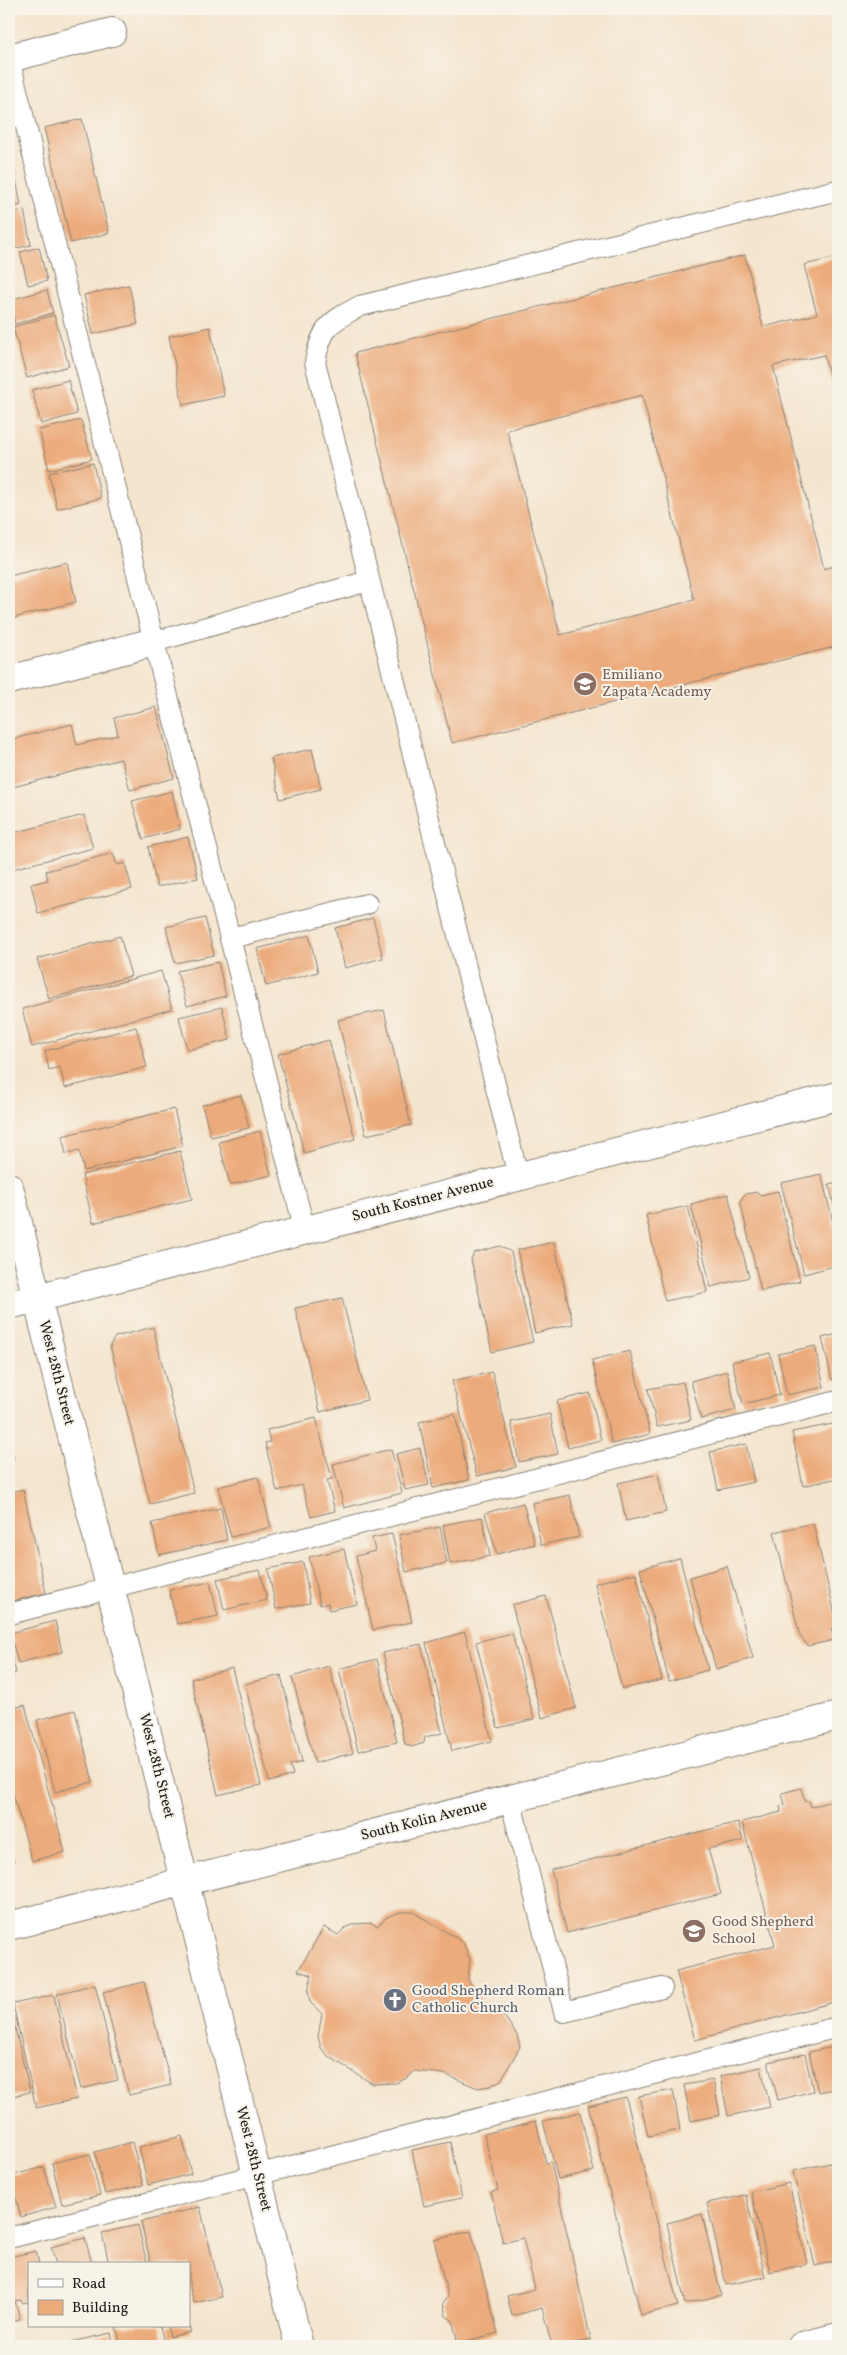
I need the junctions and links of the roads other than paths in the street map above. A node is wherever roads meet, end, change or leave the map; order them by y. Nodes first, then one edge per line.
1 (112, 32) dead end
2 (9, 58) edge
3 (838, 190) edge
4 (368, 581) junction
5 (154, 642) junction
6 (9, 680) edge
7 (367, 904) dead end
8 (232, 938) junction
9 (838, 1096) edge
10 (518, 1176) junction
11 (9, 1186) edge
12 (304, 1231) junction
13 (37, 1298) junction
14 (9, 1305) edge
15 (838, 1401) edge
16 (111, 1587) junction
17 (9, 1614) edge
18 (838, 1716) edge
19 (510, 1799) junction
20 (184, 1881) junction
21 (9, 1926) edge
22 (662, 1988) dead end
23 (838, 2027) edge
24 (257, 2175) junction
25 (9, 2238) edge
26 (838, 2337) edge
27 (299, 2346) edge
28 (802, 2346) edge

1 - 2 street
2 - 5 lane
3 - 4 lane
4 - 5 lane
4 - 10 lane
5 - 6 street
5 - 8 lane
7 - 8 lane
8 - 12 lane
9 - 10 street, South Kostner Avenue
10 - 12 street, South Kostner Avenue
11 - 13 street, West 28th Street
12 - 13 street, South Kostner Avenue
13 - 14 street, South Kostner Avenue
13 - 16 street, West 28th Street
15 - 16 lane
16 - 17 lane
16 - 20 street, West 28th Street
18 - 19 street, South Kolin Avenue
19 - 20 street, South Kolin Avenue
19 - 22 lane
20 - 21 street, South Kolin Avenue
20 - 24 street, West 28th Street
23 - 24 lane
24 - 25 lane
24 - 27 street, West 28th Street
26 - 28 street

